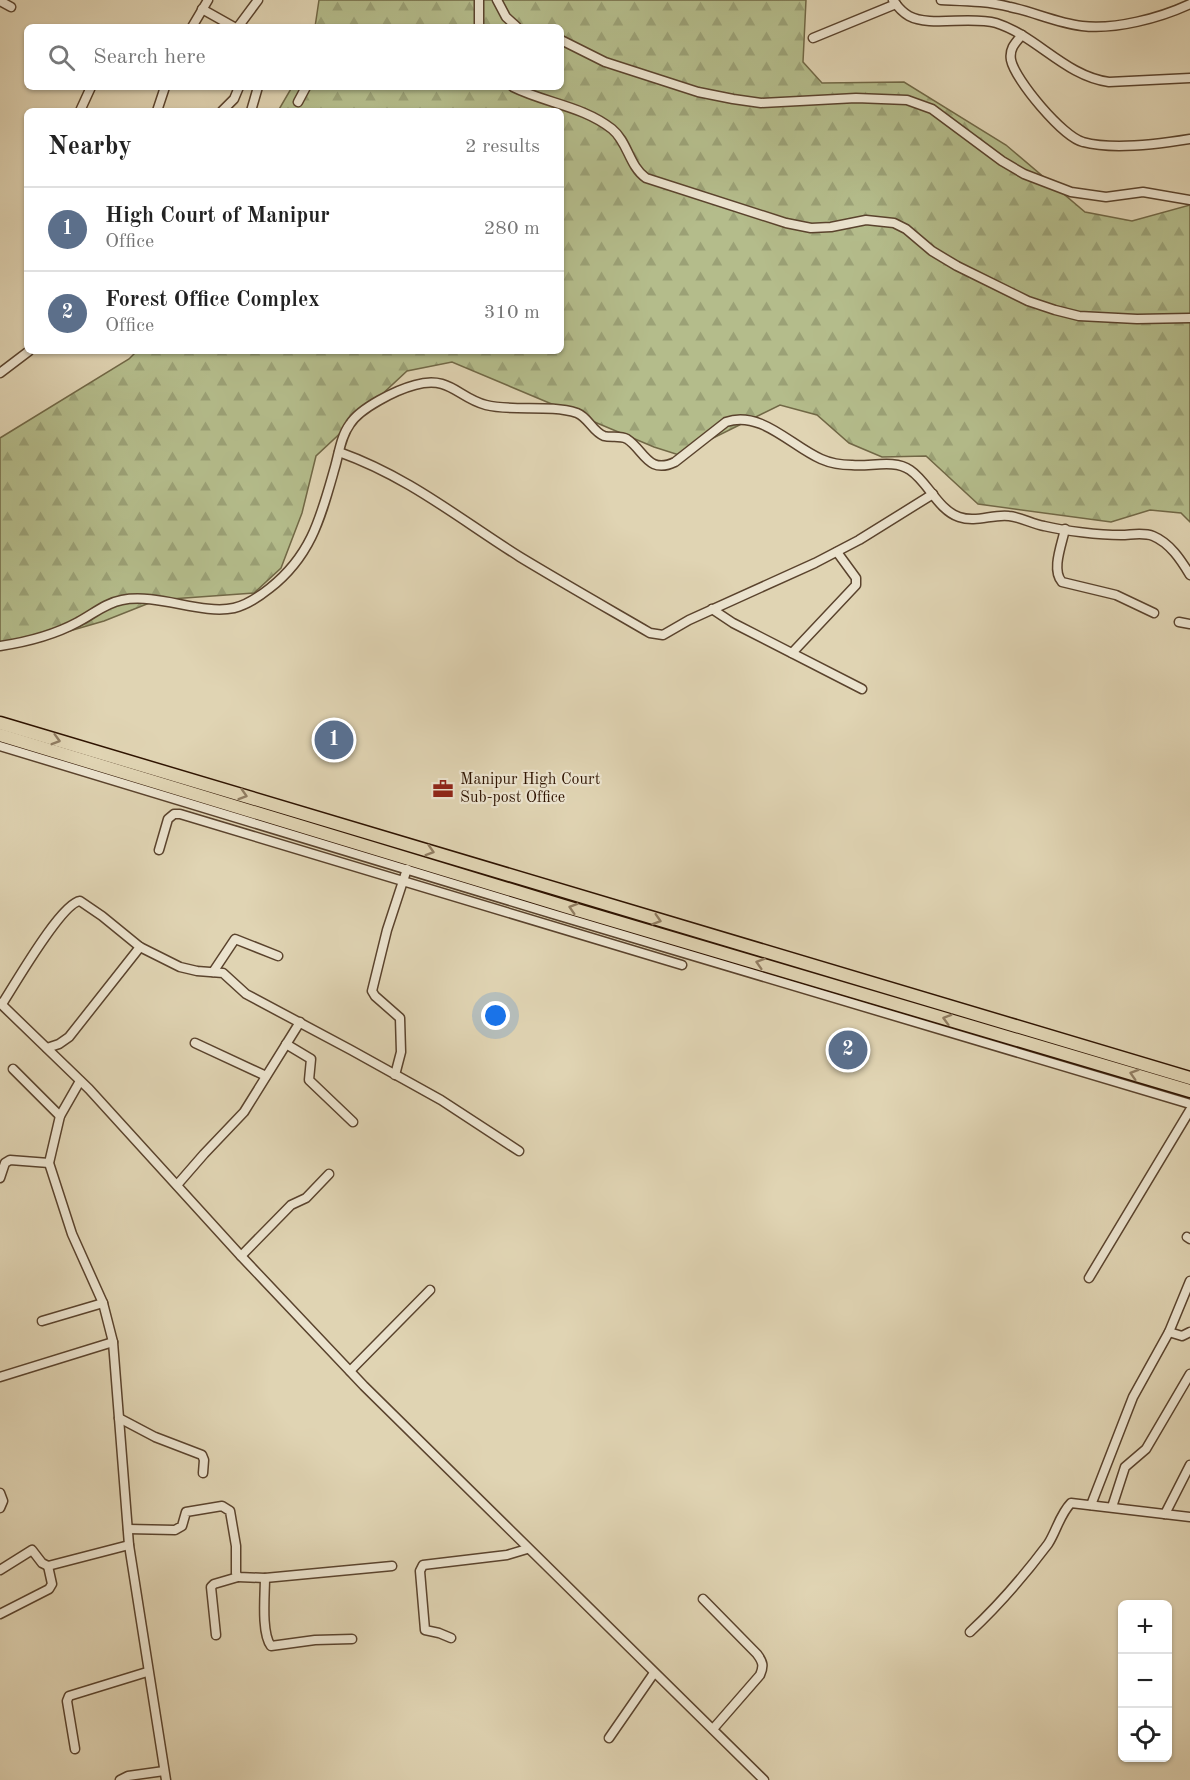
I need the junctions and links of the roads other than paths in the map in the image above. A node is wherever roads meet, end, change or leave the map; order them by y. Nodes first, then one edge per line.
1 (208, 0) edge
2 (258, 0) edge
3 (479, 0) edge
4 (497, 0) edge
5 (941, 0) edge
6 (0, 1) edge
7 (894, 2) edge
8 (1018, 4) edge
9 (1190, 4) edge
10 (10, 7) dead end
11 (202, 9) junction
12 (194, 24) edge
13 (236, 24) edge
14 (241, 24) edge
15 (479, 24) edge
16 (514, 24) edge
17 (1022, 35) junction
18 (813, 38) dead end
19 (564, 42) edge
20 (1190, 78) edge
21 (90, 90) edge
22 (164, 90) edge
23 (238, 90) edge
24 (257, 90) edge
25 (304, 90) edge
26 (520, 90) edge
27 (298, 102) dead end
28 (81, 108) edge
29 (158, 108) edge
30 (225, 108) edge
31 (252, 108) edge
32 (1190, 139) edge
33 (1190, 200) edge
34 (1190, 318) edge
35 (25, 354) edge
36 (0, 372) edge
37 (339, 452) junction
38 (933, 494) junction
39 (1065, 529) junction
40 (837, 552) junction
41 (1190, 575) edge
42 (711, 609) junction
43 (1154, 613) dead end
44 (1179, 622) dead end
45 (1190, 624) edge
46 (0, 646) edge
47 (792, 653) junction
48 (862, 689) dead end
49 (0, 723) edge
50 (0, 735) edge
51 (0, 746) edge
52 (159, 850) dead end
53 (407, 869) junction
54 (403, 881) junction
55 (140, 947) junction
56 (279, 956) dead end
57 (682, 965) dead end
58 (213, 972) junction
59 (1, 1004) edge
60 (300, 1022) junction
61 (195, 1043) dead end
62 (286, 1044) junction
63 (47, 1048) junction
64 (14, 1069) dead end
65 (395, 1075) junction
66 (267, 1076) junction
67 (1190, 1078) edge
68 (81, 1080) junction
69 (1190, 1091) edge
70 (1190, 1104) edge
71 (1190, 1110) edge
72 (60, 1116) junction
73 (353, 1122) dead end
74 (519, 1151) dead end
75 (49, 1163) junction
76 (329, 1174) dead end
77 (0, 1178) edge
78 (177, 1185) junction
79 (241, 1256) junction
80 (1089, 1278) dead end
81 (1190, 1281) edge
82 (430, 1290) dead end
83 (103, 1303) junction
84 (42, 1321) dead end
85 (1169, 1332) junction
86 (1190, 1332) edge
87 (114, 1342) junction
88 (350, 1371) junction
89 (1190, 1374) edge
90 (0, 1377) edge
91 (120, 1418) junction
92 (1190, 1465) edge
93 (203, 1473) dead end
94 (0, 1493) edge
95 (1091, 1504) junction
96 (1112, 1507) junction
97 (0, 1508) edge
98 (1165, 1514) junction
99 (1190, 1517) edge
100 (128, 1529) junction
101 (129, 1545) junction
102 (528, 1549) junction
103 (48, 1566) junction
104 (392, 1566) dead end
105 (0, 1570) edge
106 (238, 1578) junction
107 (265, 1578) junction
108 (703, 1599) dead end
109 (0, 1614) edge
110 (970, 1632) dead end
111 (216, 1635) dead end
112 (451, 1638) dead end
113 (352, 1639) dead end
114 (147, 1672) junction
115 (654, 1673) junction
116 (713, 1729) junction
117 (609, 1738) dead end
118 (75, 1749) dead end
119 (165, 1775) edge
120 (120, 1780) edge
121 (764, 1780) edge

1 - 11 street
2 - 14 street
3 - 15 street
4 - 16 street
5 - 8 street
6 - 10 street
7 - 17 street
7 - 18 street
8 - 9 street
11 - 12 street
11 - 13 street
17 - 20 street
17 - 32 street
19 - 33 street
21 - 28 street
22 - 29 street
23 - 30 street
24 - 31 street
25 - 27 street
26 - 34 street
35 - 36 street
37 - 38 street
37 - 42 street
37 - 46 street
38 - 39 street
38 - 40 street
39 - 41 street
39 - 43 street
40 - 42 street
40 - 47 street
42 - 47 street
44 - 45 street
47 - 48 street
49 -> 67 highway
69 -> 50 highway
51 - 53 street
52 - 54 street
53 - 54 street
53 - 70 street
54 - 57 street
54 - 65 street
55 - 58 street
55 - 59 street
55 - 63 street
56 - 58 street
58 - 60 street
59 - 63 street
60 - 62 street
60 - 65 street
61 - 66 street
62 - 66 street
62 - 73 street
63 - 68 street
64 - 72 street
65 - 74 street
66 - 78 street
68 - 72 street
68 - 78 street
71 - 80 street
72 - 75 street
75 - 77 street
75 - 83 street
76 - 79 street
78 - 79 street
79 - 88 street
81 - 85 street
82 - 88 street
83 - 84 street
83 - 87 street
85 - 86 street
85 - 95 street
87 - 90 street
87 - 91 street
88 - 102 street
89 - 96 street
91 - 93 street
91 - 100 street
92 - 98 street
94 - 97 street
95 - 96 street
95 - 110 street
96 - 98 street
98 - 99 street
100 - 101 street
100 - 106 street
101 - 103 street
101 - 114 street
102 - 112 street
102 - 115 street
103 - 105 street
103 - 109 street
104 - 107 street
106 - 107 street
106 - 111 street
107 - 113 street
108 - 116 street
114 - 118 street
114 - 119 street
115 - 116 street
115 - 117 street
116 - 121 street
119 - 120 street

